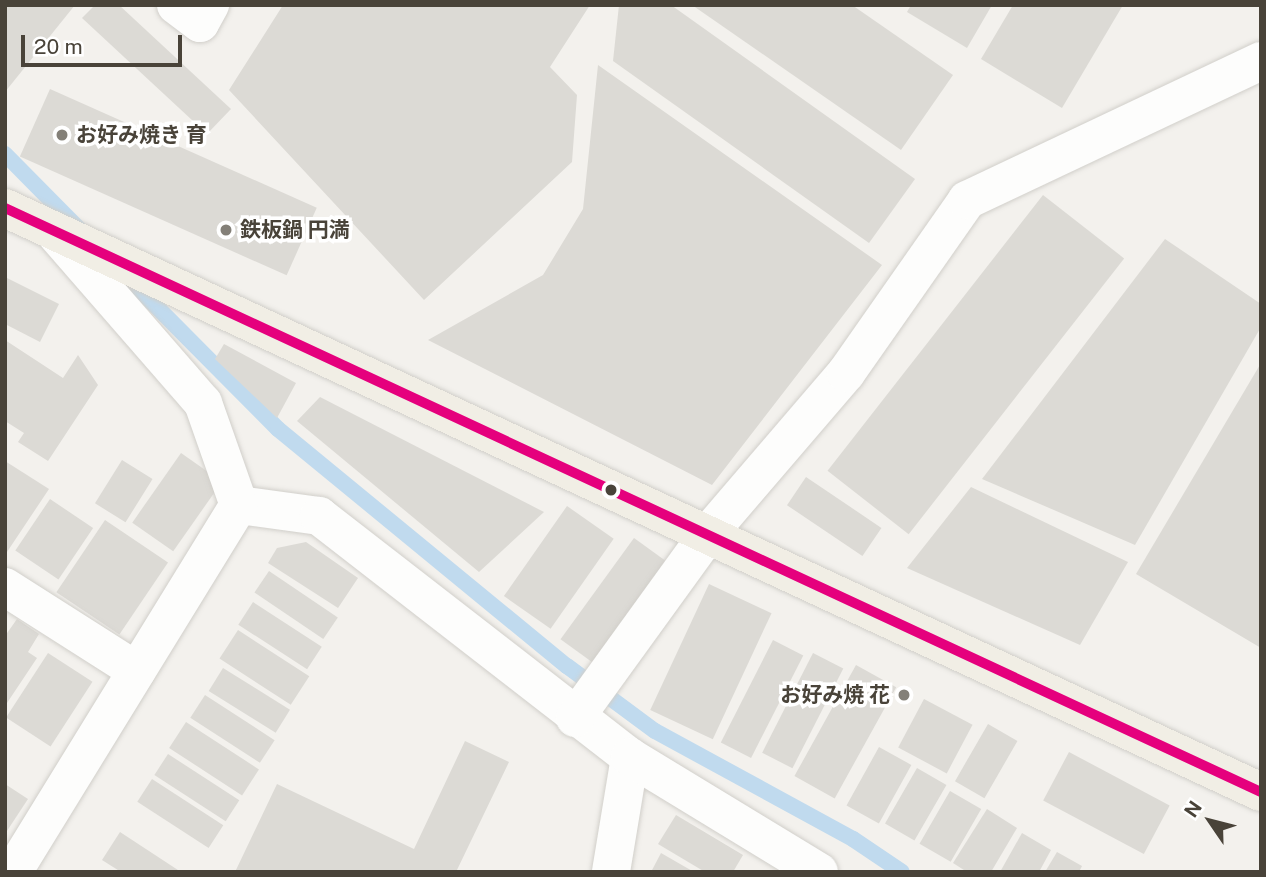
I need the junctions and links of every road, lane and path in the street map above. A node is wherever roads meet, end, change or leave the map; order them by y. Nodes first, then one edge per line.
1 (176, 5) edge
2 (210, 5) edge
3 (1261, 61) edge
4 (5, 208) edge
5 (56, 234) junction
6 (239, 505) junction
7 (708, 534) junction
8 (5, 587) edge
9 (137, 671) junction
10 (575, 718) junction
11 (630, 757) junction
12 (1261, 792) edge
13 (13, 872) edge
14 (611, 872) edge
15 (819, 872) edge

1 - 2 street
3 - 7 street
4 - 5 main road
5 - 6 street
5 - 7 main road
6 - 9 street
6 - 10 street
7 - 10 street
7 - 12 main road
8 - 9 street
9 - 13 street
10 - 11 street
11 - 14 street
11 - 15 street

